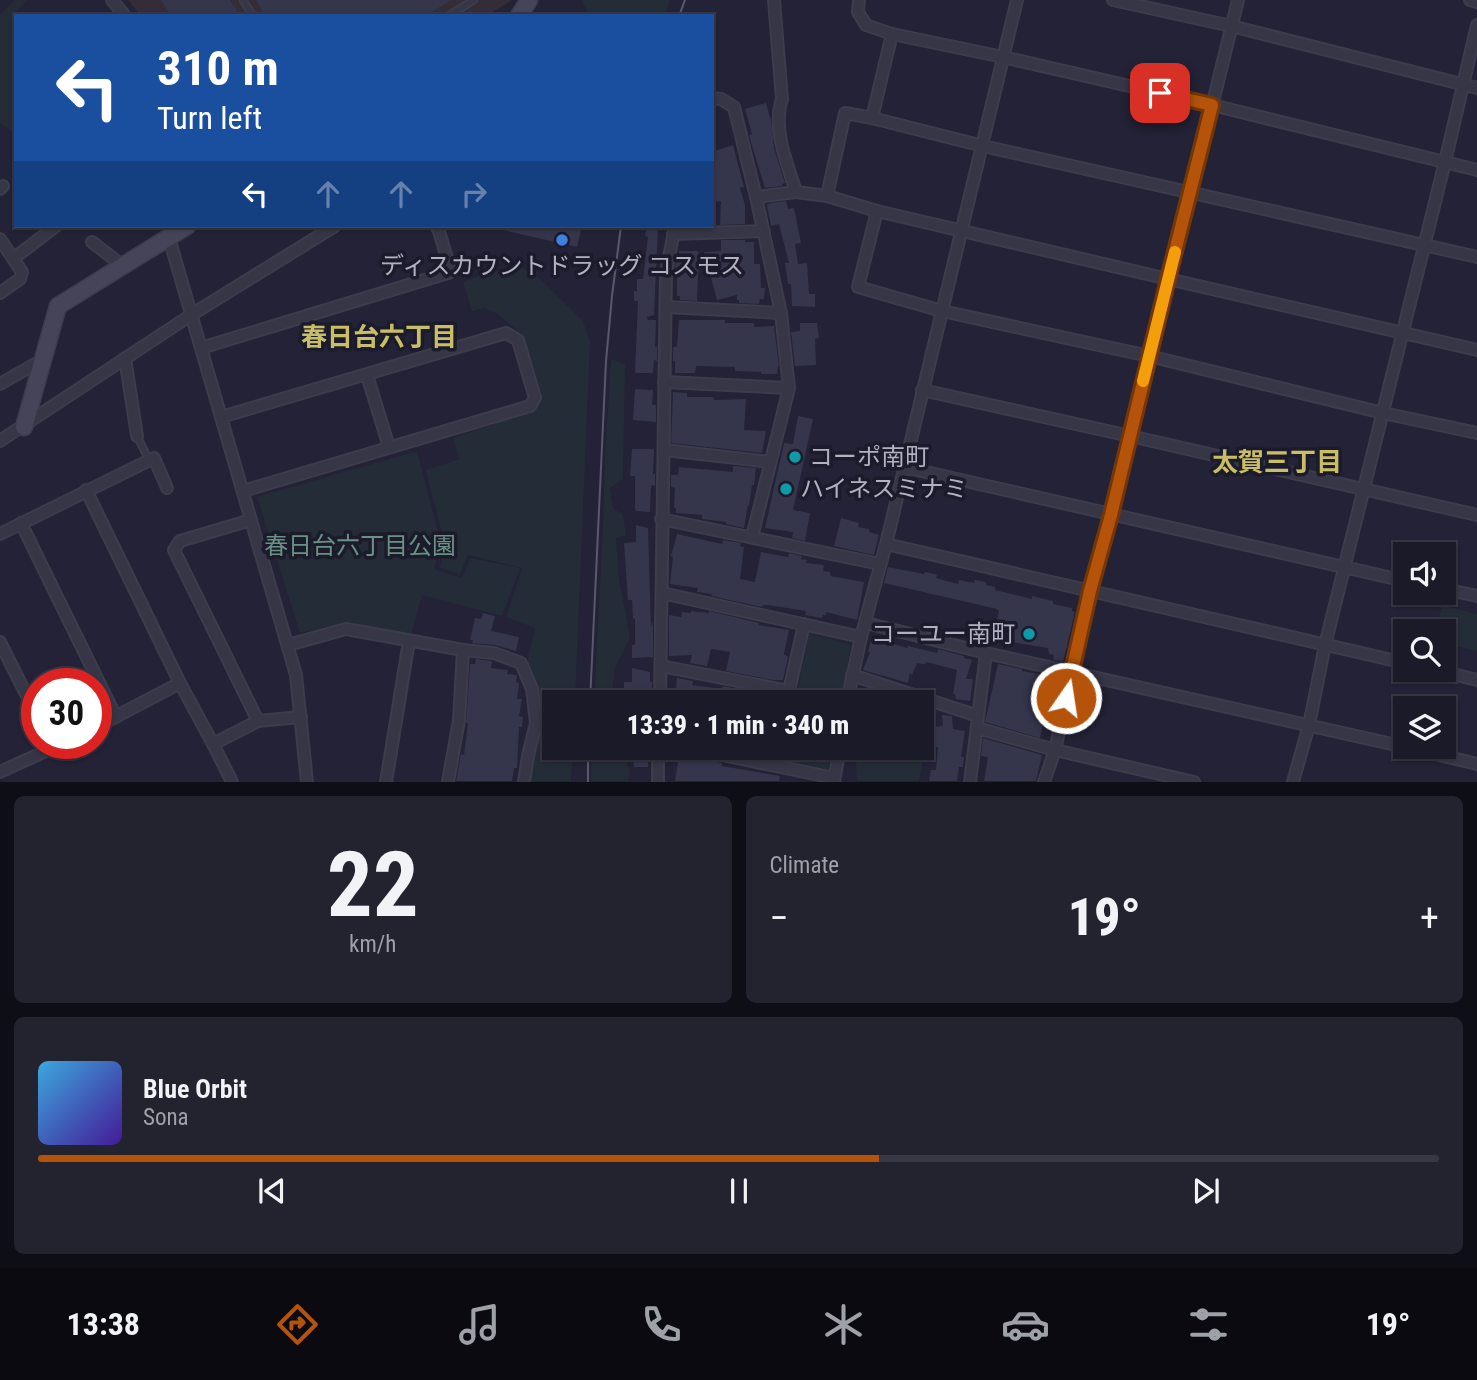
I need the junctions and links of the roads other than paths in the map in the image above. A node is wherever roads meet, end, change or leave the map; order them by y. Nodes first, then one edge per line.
1 (112, 0) edge
2 (474, 0) edge
3 (774, 0) edge
4 (859, 0) edge
5 (1017, 0) edge
6 (1113, 0) edge
7 (1238, 0) edge
8 (1470, 0) edge
9 (1477, 2) edge
10 (123, 14) edge
11 (451, 14) edge
12 (1477, 24) edge
13 (1231, 26) junction
14 (892, 34) junction
15 (1003, 57) junction
16 (1463, 85) junction
17 (1477, 88) edge
18 (714, 98) edge
19 (1212, 105) junction
20 (873, 118) junction
21 (983, 146) junction
22 (1445, 162) junction
23 (1477, 170) edge
24 (796, 192) junction
25 (1191, 192) junction
26 (757, 197) junction
27 (827, 197) junction
28 (877, 211) junction
29 (53, 228) edge
30 (184, 228) edge
31 (332, 228) edge
32 (437, 228) edge
33 (674, 230) edge
34 (962, 230) junction
35 (764, 231) junction
36 (169, 238) junction
37 (0, 239) edge
38 (92, 242) dead end
39 (1424, 245) junction
40 (1477, 257) edge
41 (14, 258) junction
42 (123, 266) junction
43 (1168, 279) junction
44 (0, 293) edge
45 (666, 307) junction
46 (943, 311) junction
47 (781, 313) junction
48 (191, 315) junction
49 (1402, 333) junction
50 (201, 348) junction
51 (1477, 350) edge
52 (1149, 356) junction
53 (125, 358) junction
54 (42, 360) junction
55 (367, 375) junction
56 (664, 382) junction
57 (0, 384) edge
58 (789, 388) junction
59 (922, 390) junction
60 (1383, 413) junction
61 (221, 417) junction
62 (24, 427) junction
63 (1477, 433) edge
64 (137, 436) joint
65 (1130, 436) junction
66 (0, 441) edge
67 (389, 447) junction
68 (664, 450) junction
69 (149, 460) junction
70 (770, 462) junction
71 (904, 467) junction
72 (167, 488) dead end
73 (1363, 488) junction
74 (86, 490) junction
75 (243, 491) junction
76 (1111, 515) junction
77 (1477, 515) edge
78 (661, 519) junction
79 (251, 520) junction
80 (21, 523) junction
81 (0, 534) edge
82 (751, 537) junction
83 (886, 544) junction
84 (880, 564) junction
85 (1344, 567) junction
86 (1393, 577) edge
87 (1090, 591) junction
88 (1456, 592) edge
89 (662, 593) junction
90 (1477, 596) edge
91 (866, 623) junction
92 (804, 624) junction
93 (861, 637) junction
94 (409, 641) junction
95 (0, 642) edge
96 (288, 645) junction
97 (1325, 645) junction
98 (463, 650) junction
99 (986, 653) junction
100 (1393, 660) edge
101 (661, 666) junction
102 (1072, 672) junction
103 (852, 675) junction
104 (1456, 675) edge
105 (1477, 680) edge
106 (180, 683) junction
107 (21, 684) edge
108 (660, 690) edge
109 (849, 690) edge
110 (116, 717) junction
111 (301, 717) junction
112 (112, 719) edge
113 (258, 721) junction
114 (977, 722) junction
115 (1309, 725) junction
116 (214, 744) junction
117 (1393, 744) edge
118 (1055, 750) junction
119 (26, 759) edge
120 (1456, 759) edge
121 (658, 760) edge
122 (743, 760) edge
123 (838, 760) edge
124 (1477, 764) edge
125 (0, 772) edge
126 (834, 780) edge
127 (232, 782) edge
128 (307, 782) edge
129 (386, 782) edge
130 (448, 782) edge
131 (524, 782) edge
132 (658, 782) edge
133 (970, 782) edge
134 (1044, 782) edge
135 (1194, 782) edge
136 (1293, 782) edge

1 - 10 street
2 - 11 lane
3 - 24 street
4 - 14 street
5 - 15 street
6 - 13 street
7 - 13 street
8 - 9 street
12 - 16 street
13 - 16 street
13 - 19 street
14 - 15 street
14 - 20 street
15 - 19 street
15 - 21 street
16 - 17 street
16 - 22 street
18 - 26 street
19 - 22 street
19 - 25 street
20 - 21 street
20 - 27 street
21 - 25 street
21 - 34 street
22 - 23 street
22 - 39 street
24 - 26 street
24 - 27 street
25 - 39 street
25 - 43 street
26 - 35 street
27 - 28 street
28 - 34 street
28 - 46 street
29 - 41 street
30 - 36 street
31 - 48 street
32 - 50 street
33 - 35 street
33 - 45 street
34 - 43 street
34 - 46 street
35 - 47 street
36 - 42 street
36 - 48 street
37 - 41 street
38 - 42 street
39 - 40 street
39 - 49 street
41 - 44 street
42 - 54 street
43 - 49 street
43 - 52 street
45 - 47 street
45 - 56 street
46 - 52 street
46 - 59 street
47 - 58 street
48 - 50 street
48 - 53 street
49 - 51 street
49 - 60 street
50 - 61 street
52 - 60 street
52 - 65 street
53 - 62 street
53 - 64 street
54 - 57 street
54 - 62 street
55 - 61 street
55 - 67 street
55 - 67 street
56 - 58 street
56 - 68 street
58 - 70 street
59 - 65 street
59 - 71 street
60 - 63 street
60 - 73 street
61 - 75 street
62 - 66 street
64 - 69 lane
65 - 73 street
65 - 76 street
67 - 75 street
68 - 70 street
68 - 78 street
69 - 72 street
69 - 74 street
70 - 82 street
71 - 76 street
71 - 83 street
73 - 77 street
73 - 85 street
74 - 80 street
74 - 106 street
75 - 79 street
76 - 85 street
76 - 87 street
78 - 82 street
78 - 89 street
79 - 96 street
79 - 113 street
80 - 81 street
80 - 110 street
82 - 84 street
83 - 84 street
83 - 87 street
84 - 91 street
85 - 86 street
85 - 97 street
87 - 97 street
87 - 102 street
88 - 90 street
89 - 92 street
89 - 101 street
91 - 93 street
91 - 99 street
92 - 93 street
92 - 101 street
93 - 103 street
94 - 96 street
94 - 98 street
94 - 129 street
95 - 107 street
96 - 111 street
97 - 100 street
97 - 115 street
98 - 130 street
98 - 131 street
99 - 102 street
99 - 114 street
101 - 108 street
102 - 115 street
102 - 118 street
103 - 109 street
103 - 114 street
104 - 105 street
106 - 110 street
106 - 116 street
110 - 112 street
111 - 113 street
111 - 128 street
113 - 116 street
114 - 118 street
114 - 133 street
115 - 117 street
115 - 136 street
116 - 127 street
118 - 134 street
118 - 135 street
119 - 125 street
120 - 124 street
121 - 132 street
122 - 126 street
123 - 126 street

